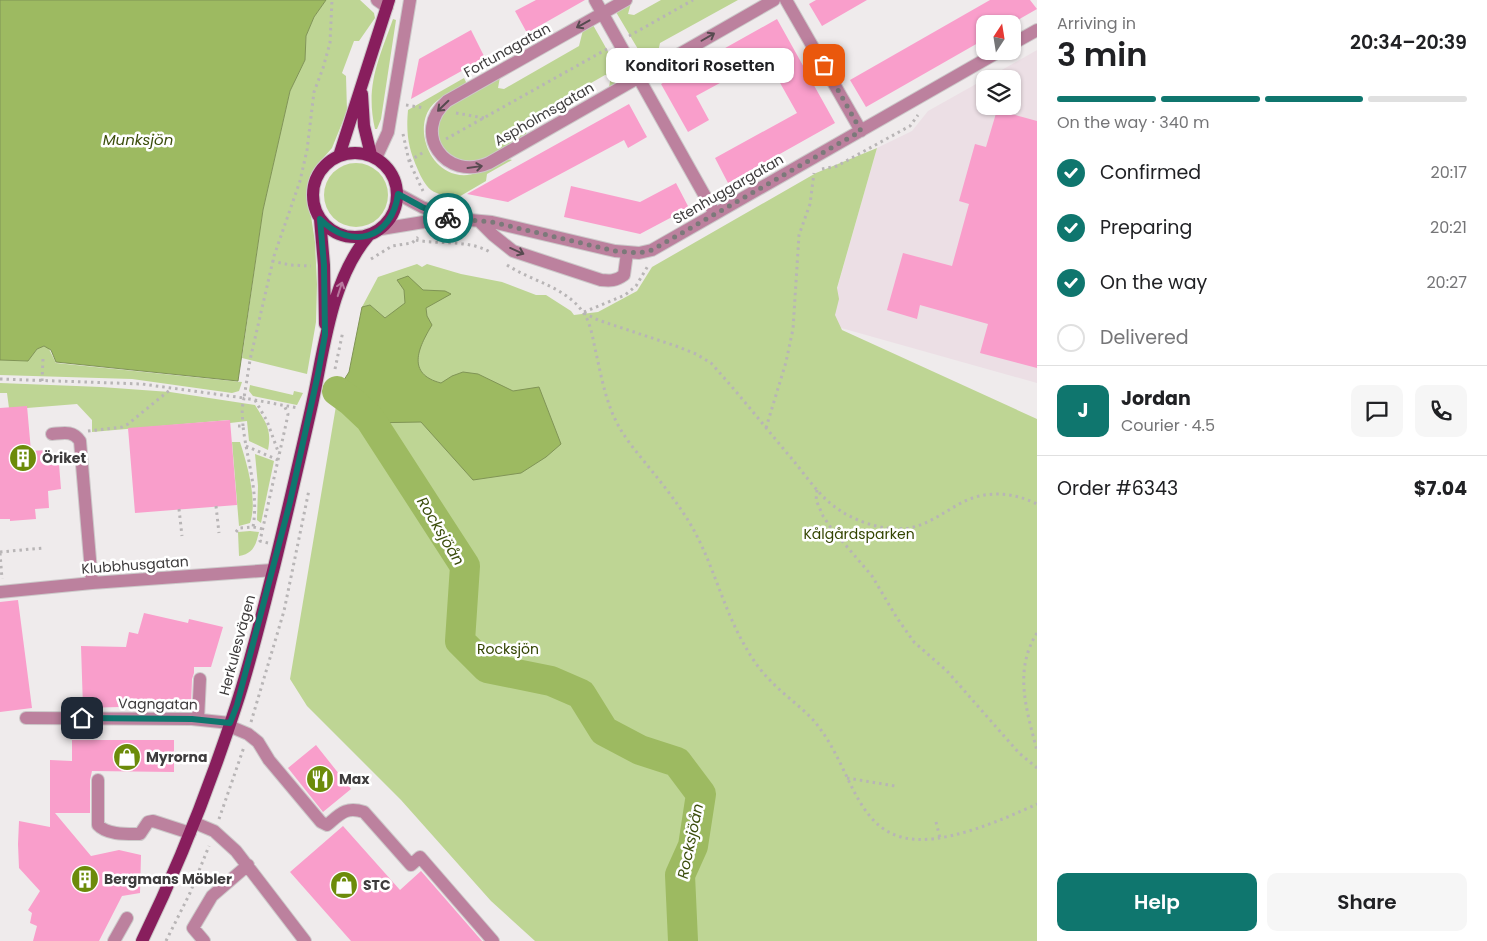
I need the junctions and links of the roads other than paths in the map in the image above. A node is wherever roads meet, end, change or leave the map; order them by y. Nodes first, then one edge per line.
1 (410, 0) edge
2 (595, 0) edge
3 (626, 0) edge
4 (774, 0) edge
5 (786, 0) edge
6 (384, 2) edge
7 (602, 13) junction
8 (1037, 30) edge
9 (1021, 39) edge
10 (984, 60) edge
11 (639, 77) junction
12 (362, 84) junction
13 (861, 131) junction
14 (435, 146) joint
15 (339, 156) junction
16 (374, 157) junction
17 (398, 194) junction
18 (715, 214) junction
19 (448, 218) junction
20 (320, 219) junction
21 (479, 221) junction
22 (375, 232) junction
23 (628, 253) junction
24 (325, 335) junction
25 (52, 434) dead end
26 (273, 570) junction
27 (92, 583) junction
28 (1, 592) edge
29 (200, 679) dead end
30 (26, 718) dead end
31 (198, 719) junction
32 (230, 725) junction
33 (98, 780) dead end
34 (192, 828) junction
35 (248, 865) junction
36 (127, 918) dead end
37 (114, 941) edge
38 (142, 941) edge
39 (204, 941) edge
40 (305, 941) edge
41 (493, 941) edge

1 - 16 street
2 - 7 street
3 - 7 street, Fortunagatan
11 -> 4 street, Aspholmsgatan
5 - 13 street
6 - 12 main road
7 - 11 street
7 -> 14 street, Fortunagatan
8 - 9 street
10 - 13 street, Stenhuggargatan
14 -> 11 street, Aspholmsgatan
11 - 18 street
12 - 15 main road
12 - 16 main road
13 - 18 street, Stenhuggargatan
15 - 16 main road
15 - 20 main road
16 - 17 main road
17 - 19 street, Stenhuggargatan
17 - 22 main road
18 - 23 street, Stenhuggargatan
19 - 21 street, Stenhuggargatan
19 - 22 street, Stenhuggargatan
20 - 22 main road
20 - 24 main road
21 - 23 street, Stenhuggargatan
21 -> 23 street
24 -> 22 main road
24 - 26 main road, Herkulesvägen
25 - 27 street
26 - 27 street, Klubbhusgatan
26 - 32 main road, Herkulesvägen
27 - 28 street, Klubbhusgatan
29 - 31 street
30 - 31 street, Vagngatan
31 - 32 street, Vagngatan
32 - 34 main road, Herkulesvägen
32 - 41 street, Vagngatan
33 - 34 street
34 - 35 street
34 - 38 main road, Herkulesvägen
35 - 39 street
35 - 40 street
36 - 37 street

